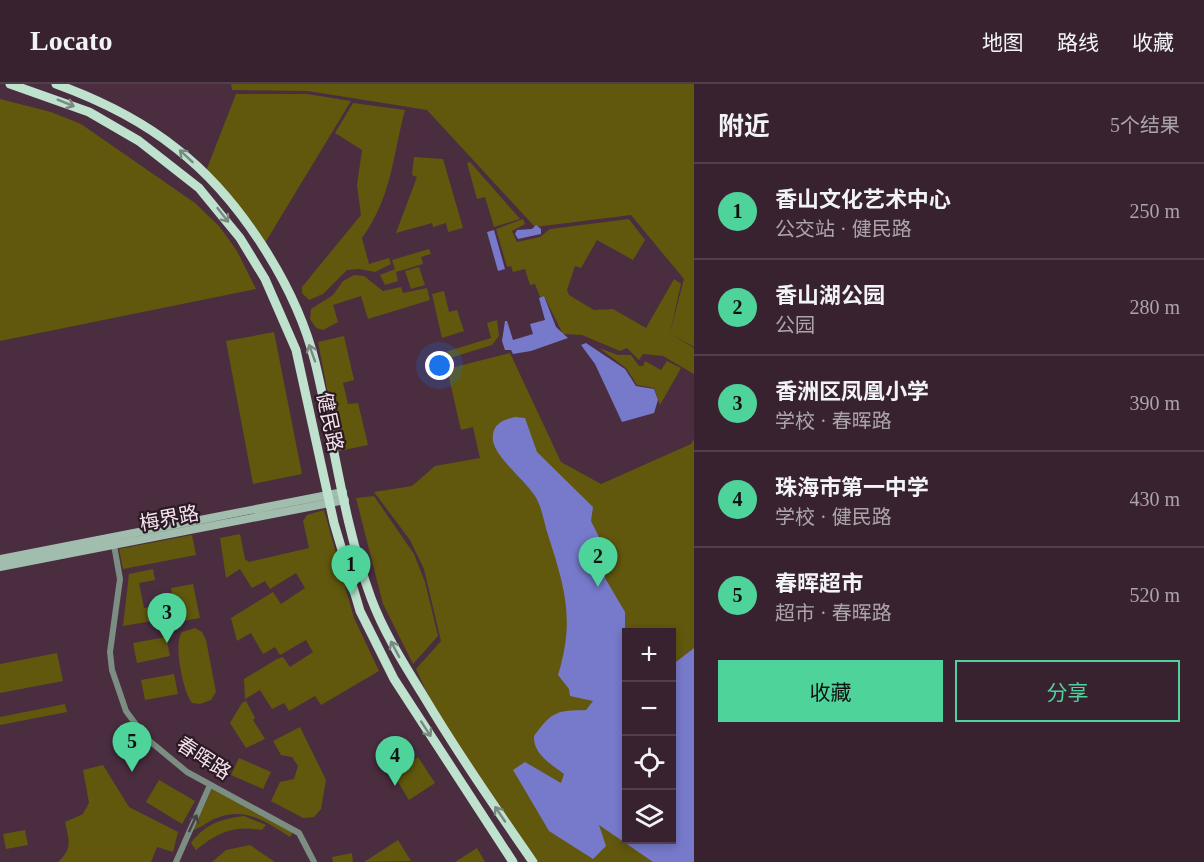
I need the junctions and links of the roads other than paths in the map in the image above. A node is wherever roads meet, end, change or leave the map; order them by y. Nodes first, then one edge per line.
1 (10, 84) edge
2 (56, 84) edge
3 (344, 496) junction
4 (329, 499) junction
5 (114, 545) junction
6 (0, 559) edge
7 (0, 567) edge
8 (210, 785) junction
9 (177, 862) edge
10 (314, 862) edge
11 (513, 862) edge
12 (533, 862) edge

1 -> 4 main road, 健民路
3 -> 2 main road, 健民路
3 - 4 main road
12 -> 3 main road, 健民路
4 - 5 main road, 梅界路
4 - 6 main road
4 -> 11 main road, 健民路
5 - 7 main road, 梅界路
5 - 8 street, 春晖路
9 -> 8 street
8 - 10 street, 春晖路

